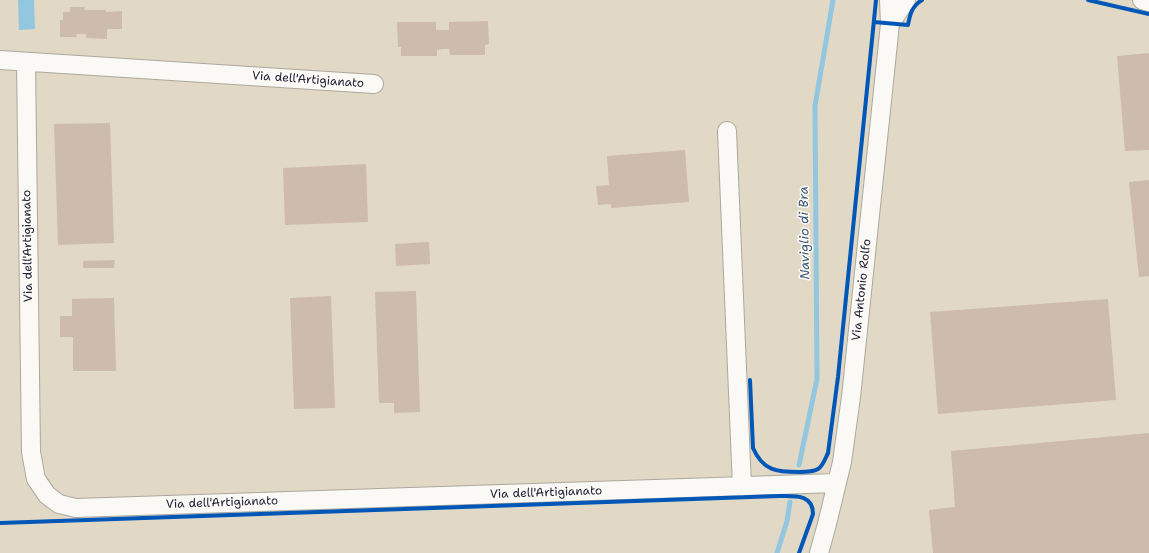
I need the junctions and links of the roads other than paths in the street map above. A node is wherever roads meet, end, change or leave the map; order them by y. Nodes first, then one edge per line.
1 (889, 0) edge
2 (906, 0) edge
3 (1142, 0) edge
4 (1149, 2) edge
5 (890, 24) junction
6 (0, 60) edge
7 (26, 62) junction
8 (374, 84) dead end
9 (727, 132) dead end
10 (838, 484) junction
11 (742, 487) junction
12 (819, 553) edge

1 - 5 street, Via Antonio Rolfo
2 - 5 street, Via Antonio Rolfo
3 - 4 street
5 - 10 street, Via Antonio Rolfo
6 - 7 street, Via dell'Artigianato
7 - 8 street, Via dell'Artigianato
7 - 11 street, Via dell'Artigianato
9 - 11 street
10 - 11 street, Via dell'Artigianato
10 - 12 street, Via Antonio Rolfo

